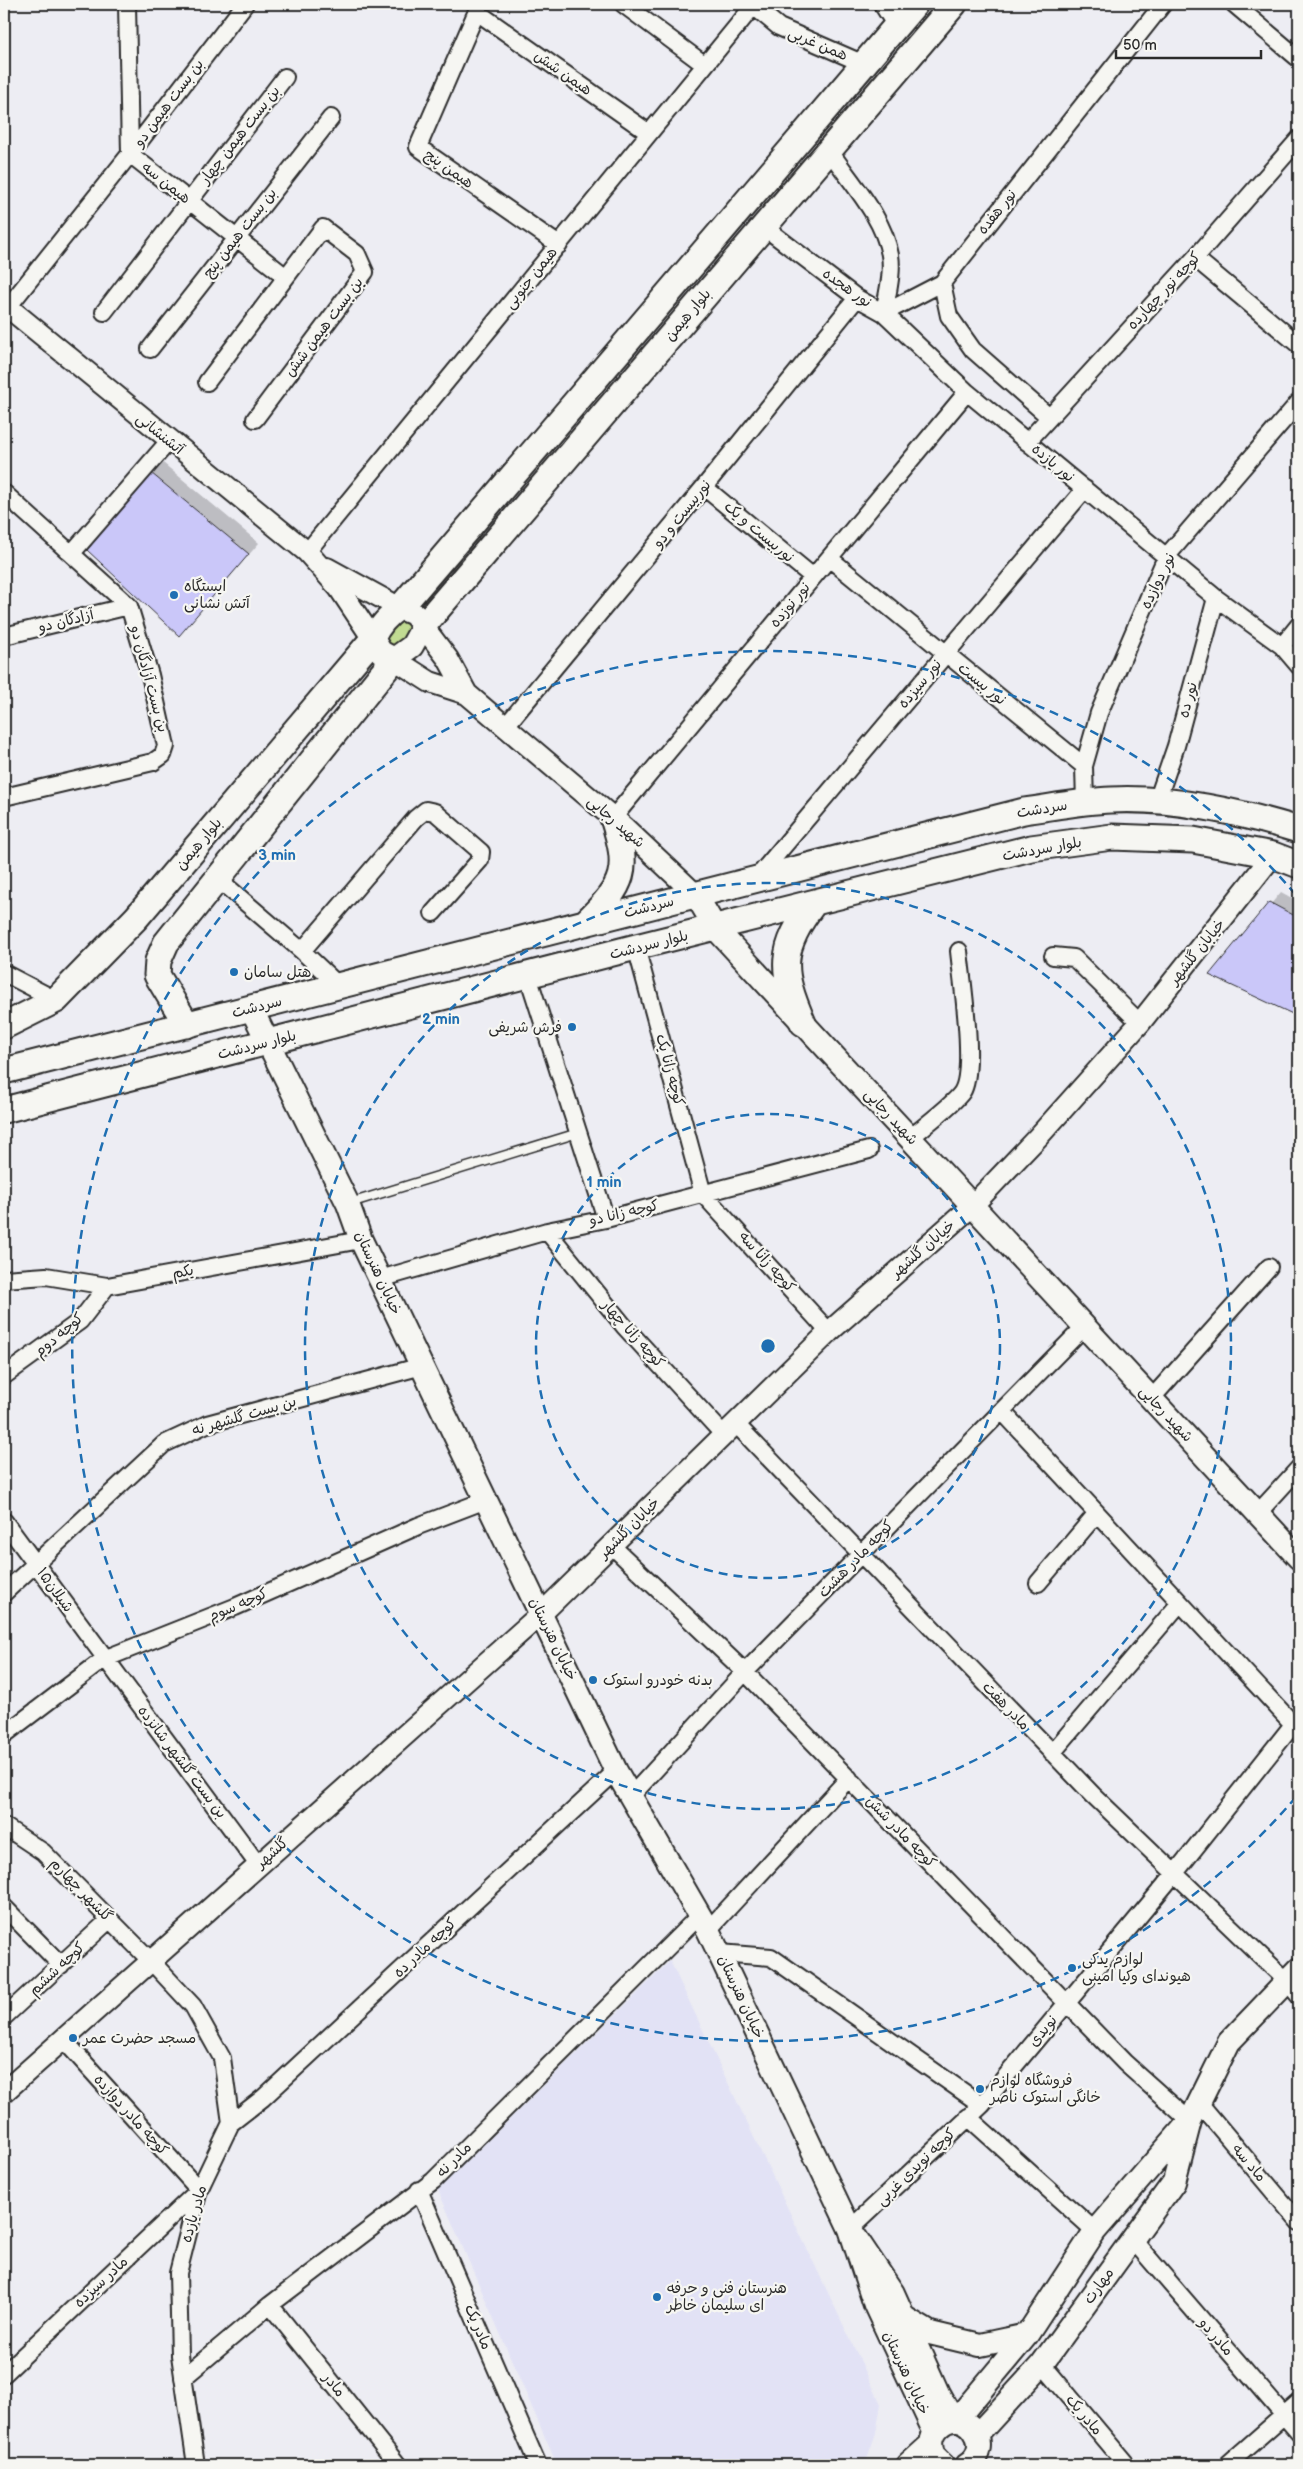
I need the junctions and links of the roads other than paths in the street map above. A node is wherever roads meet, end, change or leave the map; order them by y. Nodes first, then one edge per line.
1 (127, 4) edge
2 (245, 4) edge
3 (623, 4) edge
4 (753, 4) edge
5 (882, 4) edge
6 (915, 4) edge
7 (954, 4) edge
8 (1163, 4) edge
9 (1234, 4) edge
10 (478, 8) edge
11 (896, 26) junction
12 (1299, 59) edge
13 (864, 64) junction
14 (705, 65) junction
15 (285, 77) dead end
16 (331, 118) dead end
17 (649, 133) junction
18 (1299, 139) edge
19 (829, 150) junction
20 (130, 154) junction
21 (190, 201) junction
22 (764, 227) junction
23 (236, 238) junction
24 (559, 245) junction
25 (1195, 258) junction
26 (286, 277) junction
27 (942, 283) junction
28 (857, 298) junction
29 (5, 308) edge
30 (104, 312) dead end
31 (884, 312) junction
32 (1299, 345) edge
33 (150, 349) dead end
34 (207, 382) dead end
35 (967, 392) junction
36 (1299, 402) edge
37 (1048, 416) junction
38 (255, 418) dead end
39 (169, 441) junction
40 (1027, 442) junction
41 (704, 487) junction
42 (1085, 489) junction
43 (4, 493) edge
44 (72, 553) junction
45 (312, 557) junction
46 (1166, 557) junction
47 (829, 558) junction
48 (813, 577) junction
49 (1216, 598) junction
50 (129, 606) junction
51 (400, 608) junction
52 (1299, 625) edge
53 (423, 626) junction
54 (4, 636) edge
55 (373, 639) junction
56 (1282, 646) junction
57 (1299, 653) edge
58 (945, 654) junction
59 (394, 659) junction
60 (1299, 666) edge
61 (467, 694) junction
62 (504, 727) junction
63 (1084, 766) junction
64 (4, 797) edge
65 (1157, 801) junction
66 (1085, 803) junction
67 (612, 818) junction
68 (1299, 830) edge
69 (1274, 856) junction
70 (1299, 865) edge
71 (218, 879) junction
72 (755, 880) junction
73 (696, 895) junction
74 (814, 903) junction
75 (433, 913) dead end
76 (585, 923) junction
77 (716, 929) junction
78 (636, 947) junction
79 (302, 950) junction
80 (959, 951) dead end
81 (1053, 956) dead end
82 (4, 973) edge
83 (528, 976) junction
84 (339, 986) junction
85 (56, 1000) junction
86 (251, 1008) junction
87 (803, 1022) junction
88 (1140, 1023) junction
89 (187, 1024) junction
90 (4, 1026) edge
91 (267, 1043) junction
92 (4, 1071) edge
93 (4, 1110) edge
94 (578, 1134) junction
95 (910, 1138) junction
96 (869, 1150) dead end
97 (704, 1194) junction
98 (348, 1204) junction
99 (972, 1206) junction
100 (606, 1219) junction
101 (547, 1230) junction
102 (361, 1240) junction
103 (1269, 1266) dead end
104 (4, 1279) edge
105 (380, 1279) junction
106 (107, 1286) junction
107 (1085, 1326) junction
108 (829, 1332) junction
109 (422, 1366) junction
110 (4, 1376) edge
111 (1152, 1398) junction
112 (1002, 1411) junction
113 (729, 1428) junction
114 (1299, 1468) edge
115 (486, 1500) junction
116 (1097, 1513) junction
117 (1258, 1513) junction
118 (4, 1521) edge
119 (611, 1545) junction
120 (861, 1554) junction
121 (1299, 1558) edge
122 (37, 1564) junction
123 (1038, 1584) dead end
124 (4, 1594) edge
125 (1180, 1603) junction
126 (541, 1614) junction
127 (104, 1659) junction
128 (746, 1672) junction
129 (1296, 1720) edge
130 (4, 1735) edge
131 (1052, 1753) junction
132 (616, 1771) junction
133 (849, 1778) junction
134 (631, 1796) junction
135 (4, 1826) edge
136 (259, 1866) junction
137 (1175, 1873) junction
138 (4, 1907) edge
139 (110, 1920) junction
140 (704, 1922) junction
141 (720, 1953) junction
142 (152, 1962) junction
143 (61, 1965) junction
144 (1295, 1981) edge
145 (1067, 2002) junction
146 (4, 2018) edge
147 (64, 2039) junction
148 (4, 2092) edge
149 (982, 2105) junction
150 (1195, 2112) junction
151 (968, 2117) junction
152 (231, 2123) junction
153 (199, 2190) junction
154 (419, 2190) junction
155 (1299, 2222) edge
156 (850, 2229) junction
157 (1095, 2231) junction
158 (1133, 2240) junction
159 (270, 2305) junction
160 (905, 2318) junction
161 (1027, 2335) junction
162 (1042, 2364) junction
163 (4, 2374) edge
164 (183, 2378) junction
165 (1299, 2402) edge
166 (1284, 2416) junction
167 (944, 2429) junction
168 (1299, 2433) edge
169 (977, 2454) edge
170 (196, 2465) edge
171 (398, 2465) edge
172 (538, 2465) edge
173 (908, 2465) edge
174 (943, 2465) edge
175 (1127, 2465) edge
176 (1227, 2465) edge

1 - 20 street, بن بست هیمن دو
2 - 20 street, بن بست هیمن دو
3 - 14 street
4 - 13 street, همن غربی
4 - 14 street, هیمن جنوبی
5 - 11 street
6 - 11 main road, بلوار هیمن
7 - 19 main road, بلوار هیمن
8 - 27 street, نور هفده
9 - 12 street
10 - 17 street, هیمن شش
10 - 24 street, هیمن پنج
11 - 13 main road, بلوار هیمن
13 - 51 main road, بلوار هیمن
14 - 17 street, هیمن جنوبی
15 - 21 street, بن بست هیمن چهار
16 - 23 street, بن بست هیمن پنج
17 - 24 street, هیمن جنوبی
18 - 25 street, کوچه نور چهارده
19 - 22 main road, بلوار هیمن
19 - 31 street, نور هجده
20 - 21 street, هیمن سه
20 - 29 street, هیمن سه
21 - 23 street, هیمن سه
21 - 30 street, بن بست هیمن چهار
22 - 28 street, نور هجده
22 - 53 main road, بلوار هیمن
23 - 26 street, هیمن سه
23 - 33 street, بن بست هیمن پنج
24 - 45 street, هیمن جنوبی
25 - 32 street
25 - 37 street, کوچه نور چهارده
26 - 34 street, بن بست هیمن شش
26 - 38 street, بن بست هیمن شش
27 - 31 street
27 - 37 street
28 - 31 street, نور هجده
28 - 41 street, نوربیست و دو
29 - 39 street, آتشنشانی
31 - 35 street, نور یازده
35 - 40 street, نور یازده
35 - 47 street, نور نوزده
36 - 46 street, نور دوازده
37 - 40 street, کوچه نور چهارده
39 - 44 street
39 - 45 street, آتشنشانی
40 - 42 street, نور یازده
41 - 48 street, نوربیست و یک
41 - 62 street, نوربیست و دو
42 - 46 street, نور یازده
42 - 58 street, نور سیزده
43 - 44 street, بن بست آزادگان دو
44 - 50 street, بن بست آزادگان دو
45 - 51 street, آتشنشانی
45 - 55 street, آتشنشانی
46 - 49 street, نور یازده
46 - 63 street, نور دوازده
47 - 48 street, نور نوزده
47 - 58 street, نور بیست
48 - 67 street, نور نوزده
49 - 56 street, نور یازده
49 - 65 street, نور ده
50 - 54 street, آزادگان دو
50 - 64 street, بن بست آزادگان دو
51 - 53 main road
51 - 55 main road
52 - 56 street
53 - 59 main road
53 - 61 street, شهید رجایی
55 - 59 main road
55 - 85 main road, بلوار هیمن
56 - 57 street
56 - 60 street
58 - 63 street, نور بیست
58 - 72 street, نور سیزده
59 - 61 street, شهید رجایی
59 - 71 main road
61 - 62 street, شهید رجایی
62 - 67 street, شهید رجایی
63 - 66 street
65 - 66 main road, سردشت
65 - 68 main road, سردشت
66 - 72 main road, سردشت
67 - 73 street, شهید رجایی
67 - 76 main road
69 - 70 main road, بلوار سردشت
69 - 74 main road, بلوار سردشت
69 - 88 street, خیابان گلشهر
71 - 79 street
71 - 89 main road
72 - 73 main road, سردشت
73 - 76 main road, سردشت
73 - 77 main road, شهید رجایی
74 - 77 main road, بلوار سردشت
74 - 87 main road
75 - 79 street
76 - 84 main road, سردشت
77 - 78 main road, بلوار سردشت
77 - 87 main road, شهید رجایی
78 - 83 main road, بلوار سردشت
78 - 97 street, کوچه زانا یک
79 - 84 street
80 - 95 street
81 - 88 street
82 - 85 street
83 - 91 main road, بلوار سردشت
83 - 94 street
84 - 86 main road, سردشت
85 - 90 main road, بلوار هیمن
86 - 89 main road, سردشت
86 - 91 main road, خیابان هنرستان
87 - 95 main road, شهید رجایی
88 - 99 street, خیابان گلشهر
89 - 92 main road, سردشت
91 - 93 main road, بلوار سردشت
91 - 98 main road, خیابان هنرستان
94 - 98 lane
94 - 100 street
95 - 99 main road, شهید رجایی
96 - 97 street, کوچه زانا دو
97 - 100 street, کوچه زانا دو
97 - 108 street, کوچه زانا سه
98 - 102 main road, خیابان هنرستان
99 - 107 main road, شهید رجایی
99 - 108 street, خیابان گلشهر
100 - 101 street, کوچه زانا دو
101 - 105 street, کوچه زانا دو
101 - 113 street, کوچه زانا چهار
102 - 105 main road, خیابان هنرستان
102 - 106 street, یکم
103 - 111 street
104 - 106 street, یکم
105 - 109 main road, خیابان هنرستان
106 - 110 street, کوچه دوم
107 - 111 main road, شهید رجایی
107 - 112 street, کوچه مادر هشت
108 - 113 street, خیابان گلشهر
109 - 115 main road, خیابان هنرستان
109 - 122 street, بن بست گلشهر نه
111 - 117 main road, شهید رجایی
112 - 116 street
112 - 120 street, کوچه مادر هشت
113 - 119 street, خیابان گلشهر
113 - 120 street, مادر هفت
114 - 117 street
115 - 126 main road, خیابان هنرستان
115 - 127 street, کوچه سوم
116 - 123 street
116 - 125 street
117 - 121 main road, شهید رجایی
118 - 122 street, شیلان۱۵
119 - 126 street, خیابان گلشهر
119 - 128 street, کوچه مادر شش
120 - 128 street, کوچه مادر هشت
120 - 131 street, مادر هفت
122 - 124 street, بن بست گلشهر نه
122 - 127 street, شیلان۱۵
125 - 129 street
125 - 131 street
126 - 132 main road, خیابان هنرستان
126 - 136 street, گلشهر
127 - 130 street, کوچه سوم
127 - 136 street, بن بست گلشهر شانزده
128 - 133 street, کوچه مادر شش
128 - 134 street, کوچه مادر هشت
129 - 137 street, نویدی
131 - 137 street, مادر هفت
132 - 134 main road, خیابان هنرستان
132 - 152 street, کوچه مادر ده
133 - 140 street, مادر نه
133 - 145 street, کوچه مادر شش
134 - 140 main road, خیابان هنرستان
135 - 139 street, گلشهر چهارم
136 - 142 street, گلشهر
137 - 144 street, مادر هفت
137 - 145 street, نویدی
138 - 143 street
139 - 142 street, گلشهر چهارم
139 - 143 street, کوچه ششم
140 - 141 main road, خیابان هنرستان
140 - 154 street, مادر نه
141 - 149 street
141 - 156 main road, خیابان هنرستان
142 - 147 street, گلشهر
142 - 152 street
143 - 146 street, کوچه ششم
144 - 150 main road, مهارت
145 - 149 street, نویدی
145 - 150 street, کوچه مادر شش
147 - 148 street, گلشهر
147 - 153 street, کوچه مادر دوازده
149 - 151 street, کوچه نویدی غربی
150 - 155 street, ماد سه
150 - 157 main road, مهارت
150 - 158 main road, مهارت
151 - 156 street, کوچه نویدی غربی
151 - 157 street
152 - 153 street, مادر یازده
153 - 163 street, مادر سیزده
153 - 164 street, مادر یازده
154 - 159 street, مادر نه
154 - 172 street, مادر یک
156 - 160 main road, خیابان هنرستان
156 - 167 main road, خیابان هنرستان
157 - 161 main road, مهارت
158 - 162 main road, مهارت
158 - 166 street, مادر دو
159 - 164 street, مادر نه
159 - 171 street, مادر
160 - 161 main road
160 - 167 main road, خیابان هنرستان
161 - 167 main road, مهارت
162 - 169 main road, مهارت
162 - 175 street, مادر یک
164 - 170 street, مادر یازده
165 - 166 street
166 - 168 street, مادر دو
166 - 176 street
167 - 169 main road
167 - 173 main road, مهارت
167 - 174 main road

